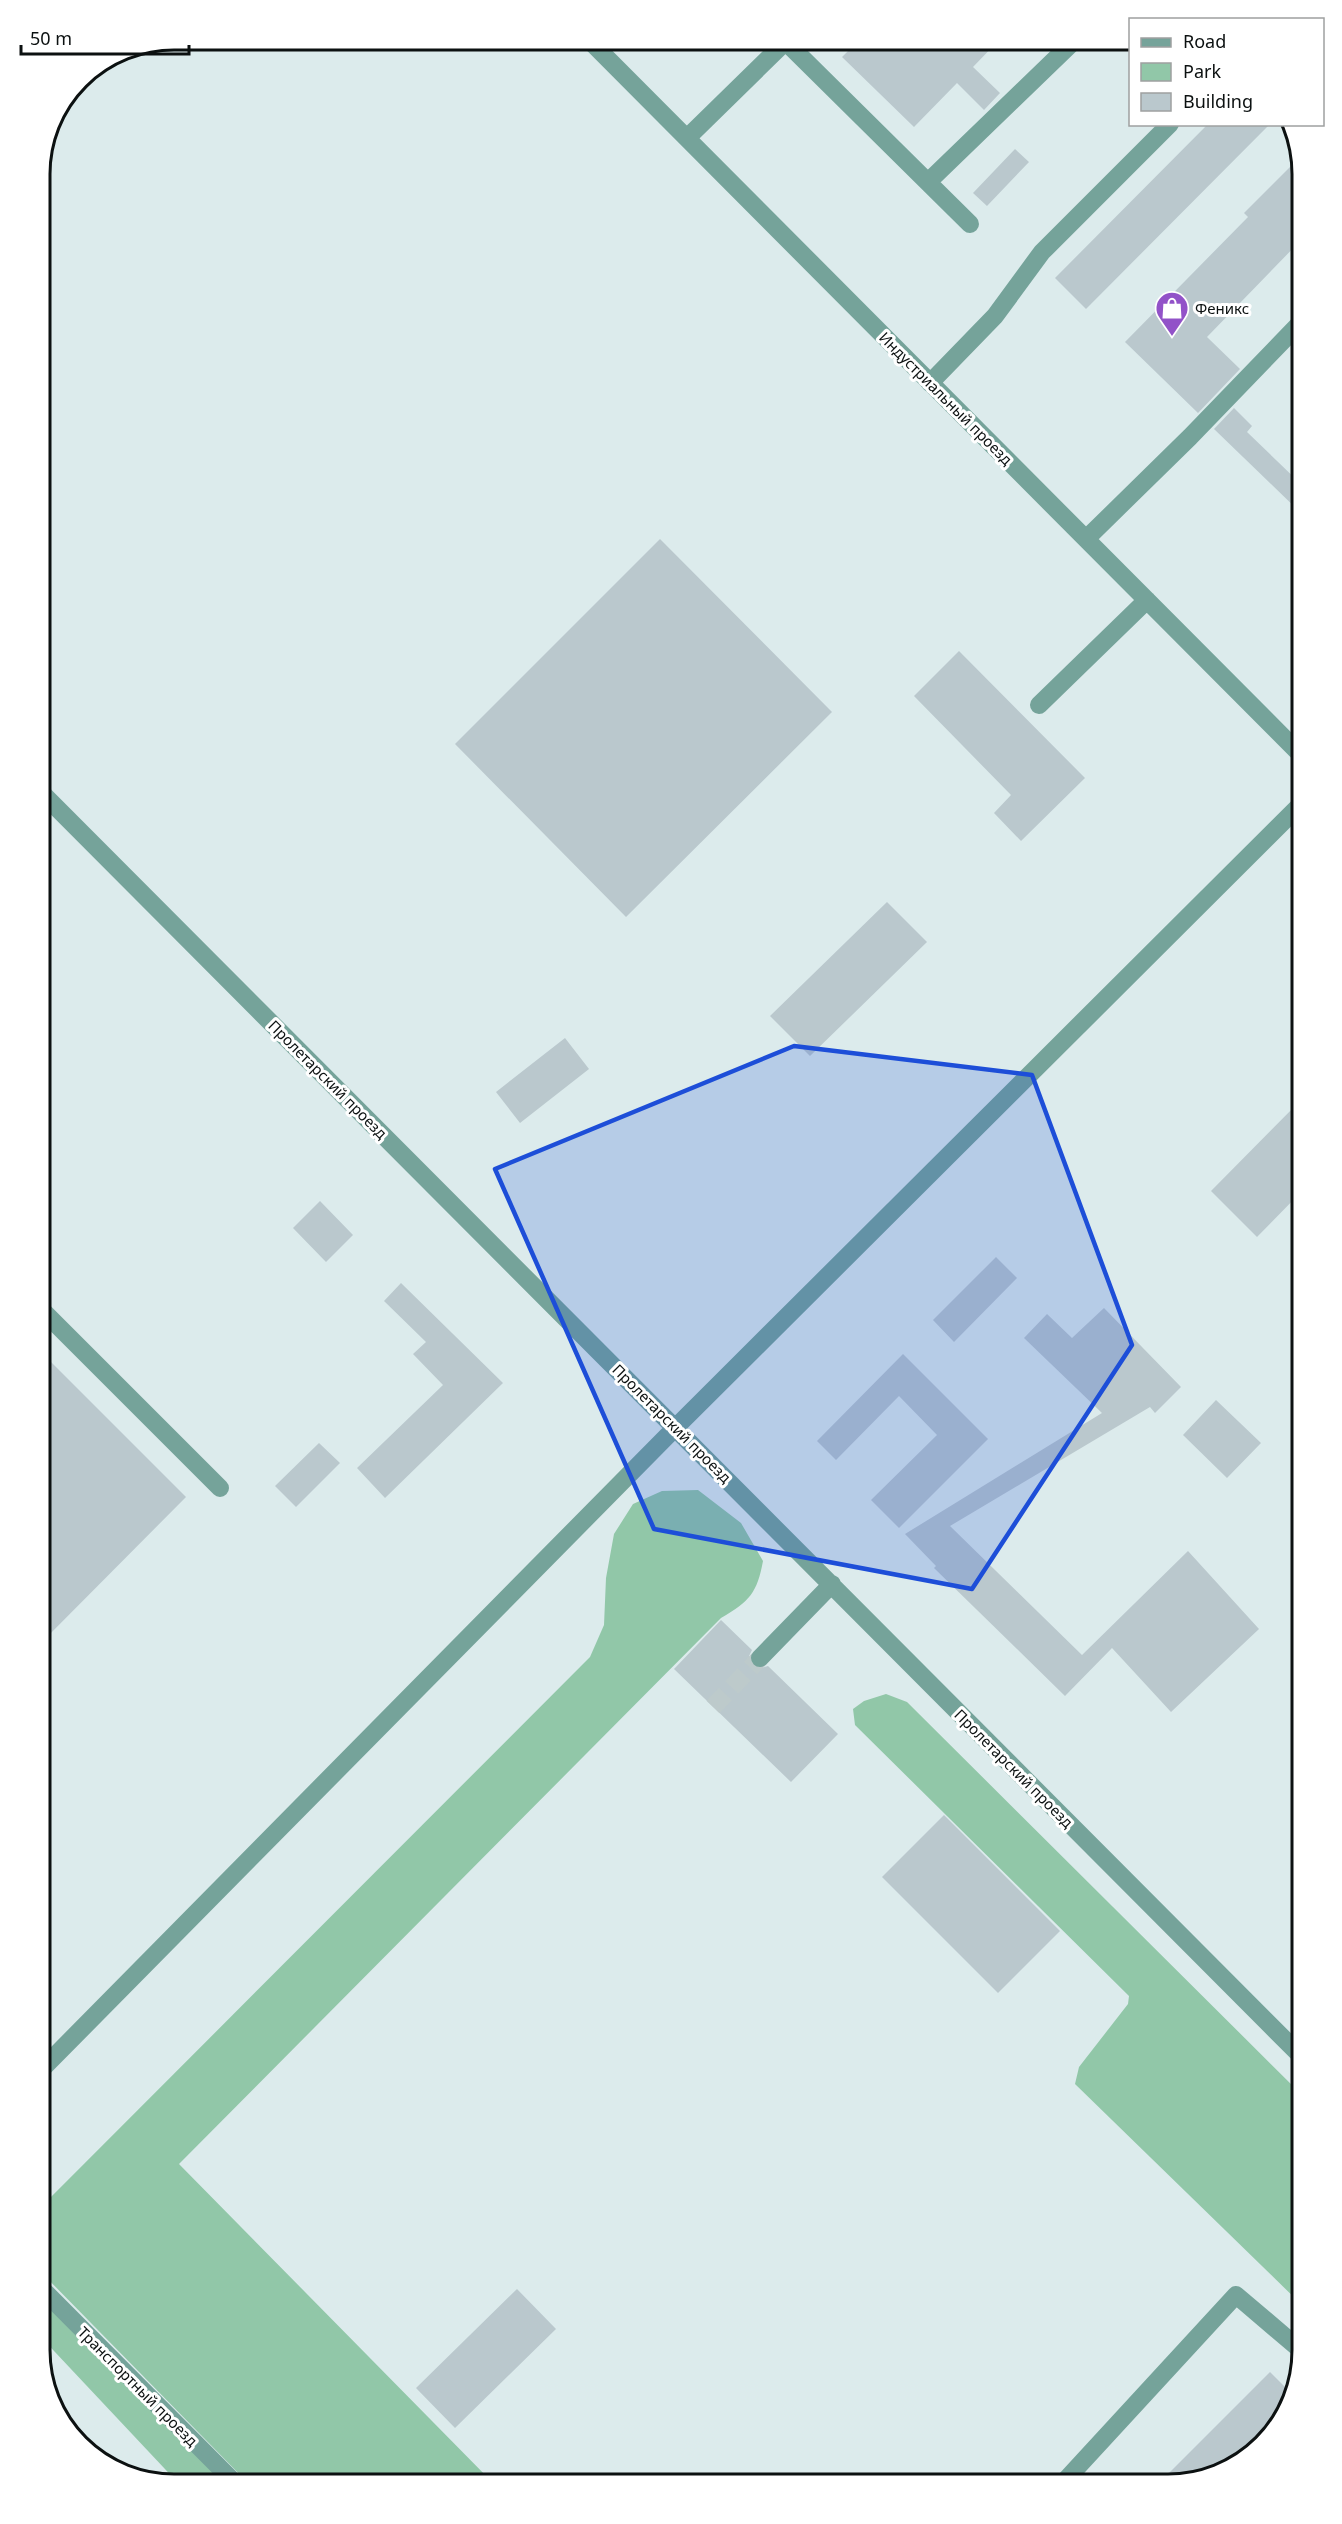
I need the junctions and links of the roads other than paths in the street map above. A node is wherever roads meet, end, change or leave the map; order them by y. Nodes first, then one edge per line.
1 (599, 50) edge
2 (778, 50) edge
3 (796, 50) edge
4 (1065, 50) edge
5 (1168, 126) edge
6 (687, 138) junction
7 (928, 182) junction
8 (970, 224) dead end
9 (1292, 331) edge
10 (930, 383) junction
11 (1086, 538) junction
12 (1147, 600) junction
13 (1039, 705) dead end
14 (1292, 746) edge
15 (50, 801) edge
16 (1292, 813) edge
17 (50, 1318) edge
18 (676, 1427) junction
19 (220, 1488) dead end
20 (832, 1584) junction
21 (760, 1658) tunnel mouth
22 (1292, 2047) edge
23 (50, 2061) edge
24 (50, 2297) edge
25 (1292, 2343) edge
26 (226, 2474) edge
27 (1070, 2475) edge

1 - 6 street, Индустриальный проезд
2 - 6 street
3 - 7 street
4 - 7 street
5 - 10 street
6 - 10 street, Индустриальный проезд
7 - 8 street
9 - 11 street
10 - 11 street, Индустриальный проезд
11 - 12 street, Индустриальный проезд
12 - 13 street
12 - 14 street, Индустриальный проезд
15 - 18 street, Пролетарский проезд
16 - 18 street
17 - 19 street
18 - 20 street, Пролетарский проезд
18 - 23 street
20 - 21 street
20 - 22 street, Пролетарский проезд
24 - 26 street, Транспортный проезд
25 - 27 street

